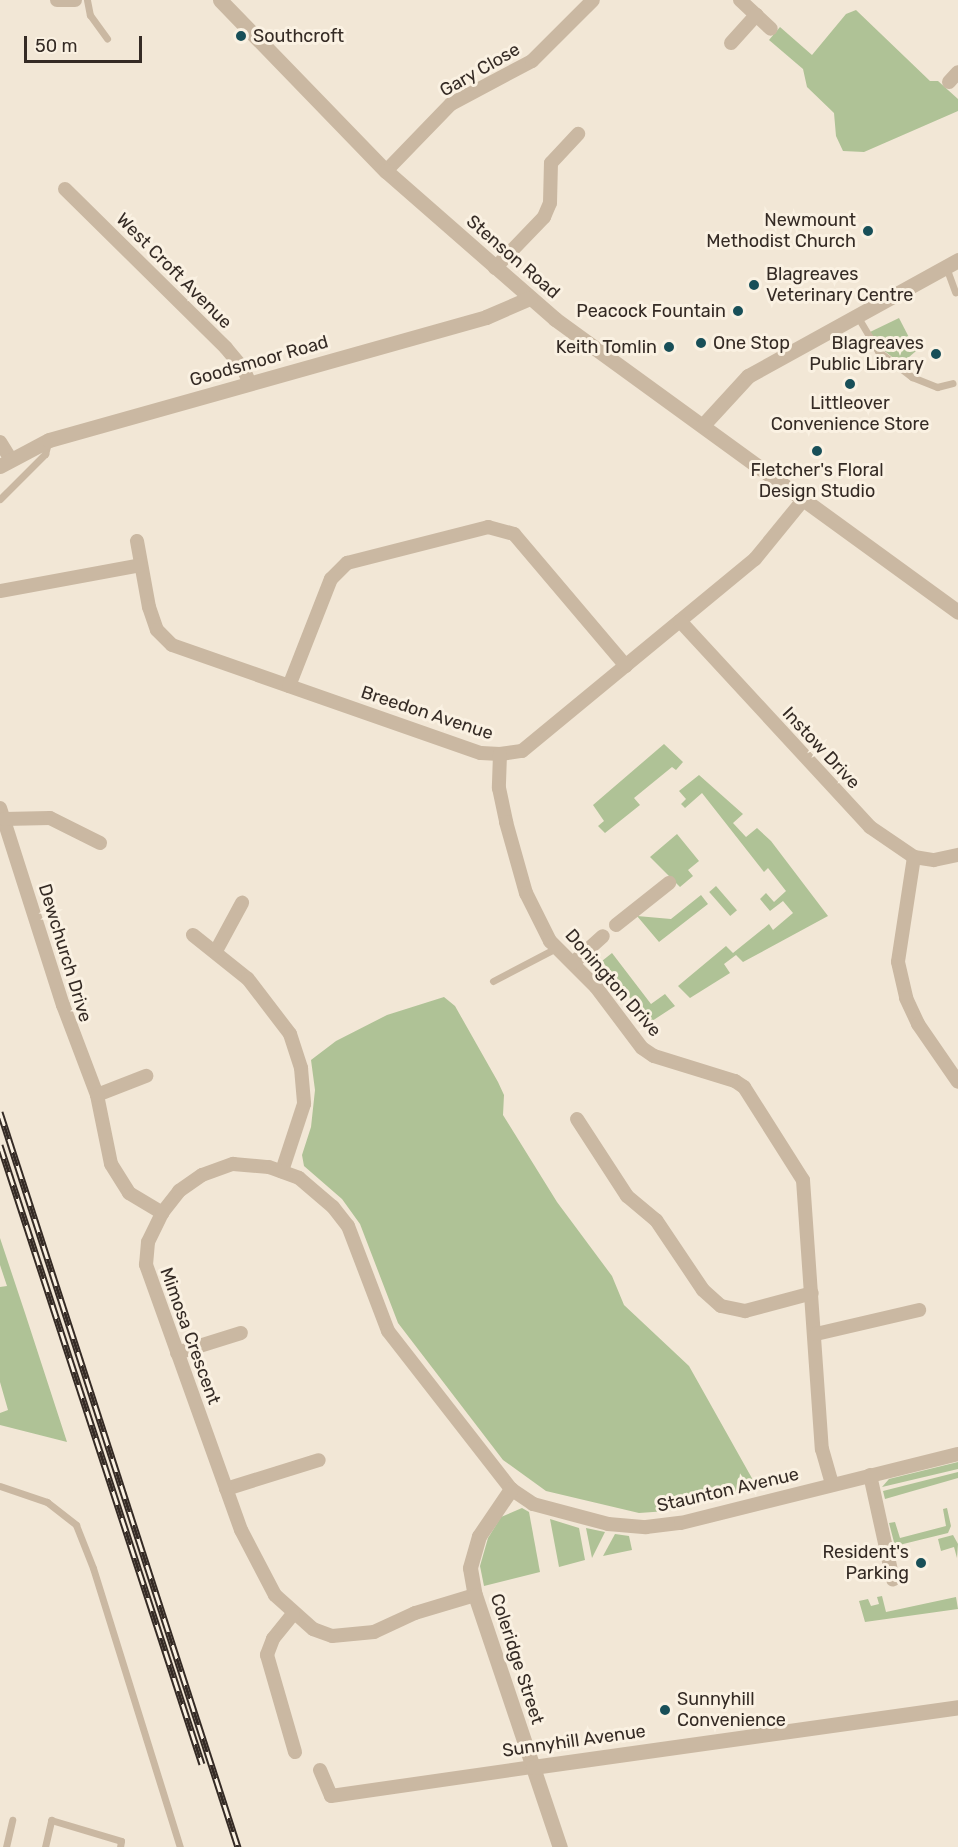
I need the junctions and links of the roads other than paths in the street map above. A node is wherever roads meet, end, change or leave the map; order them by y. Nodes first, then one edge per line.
1 (57, 0) edge
2 (75, 0) edge
3 (87, 0) edge
4 (220, 0) edge
5 (593, 0) edge
6 (740, 0) edge
7 (756, 15) junction
8 (771, 28) dead end
9 (106, 38) dead end
10 (731, 43) dead end
11 (578, 134) dead end
12 (386, 171) junction
13 (65, 189) dead end
14 (952, 263) edge
15 (495, 268) junction
16 (955, 292) dead end
17 (530, 298) junction
18 (856, 314) junction
19 (952, 383) dead end
20 (250, 384) junction
21 (703, 425) junction
22 (49, 440) junction
23 (0, 444) edge
24 (5, 462) edge
25 (0, 499) edge
26 (804, 500) junction
27 (137, 541) dead end
28 (141, 565) junction
29 (0, 591) edge
30 (958, 612) edge
31 (680, 621) junction
32 (626, 666) junction
33 (289, 686) junction
34 (500, 754) junction
35 (2, 813) edge
36 (100, 843) dead end
37 (958, 855) edge
38 (914, 857) junction
39 (669, 883) dead end
40 (242, 903) dead end
41 (616, 925) dead end
42 (193, 935) dead end
43 (603, 936) dead end
44 (556, 948) junction
45 (216, 951) junction
46 (573, 963) junction
47 (493, 981) dead end
48 (146, 1076) dead end
49 (958, 1082) edge
50 (97, 1095) junction
51 (577, 1119) dead end
52 (282, 1171) junction
53 (162, 1213) junction
54 (812, 1293) junction
55 (919, 1310) dead end
56 (241, 1333) dead end
57 (816, 1334) junction
58 (177, 1353) junction
59 (958, 1454) edge
60 (319, 1460) dead end
61 (870, 1475) junction
62 (832, 1483) junction
63 (0, 1486) edge
64 (225, 1489) junction
65 (511, 1489) junction
66 (893, 1580) dead end
67 (475, 1594) junction
68 (293, 1614) junction
69 (958, 1707) edge
70 (295, 1752) dead end
71 (533, 1767) junction
72 (320, 1770) dead end
73 (12, 1820) dead end
74 (6, 1847) edge
75 (45, 1847) edge
76 (120, 1847) edge
77 (180, 1847) edge
78 (560, 1847) edge

1 - 2 street
3 - 9 lane
4 - 12 street, Stenson Road
5 - 12 street, Gary Close
6 - 7 street
7 - 8 street
7 - 10 street
11 - 15 street
12 - 15 street, Stenson Road
13 - 20 street, West Croft Avenue
14 - 16 lane
14 - 18 street
15 - 17 street, Stenson Road
17 - 20 street, Goodsmoor Road
17 - 21 street, Stenson Road
18 - 19 lane
18 - 21 street
20 - 22 street, Goodsmoor Road
21 - 26 street, Stenson Road
22 - 24 street, Goodsmoor Road
22 - 25 lane
23 - 24 street
26 - 30 street, Stenson Road
26 - 31 street, Breedon Avenue
27 - 28 street, Breedon Avenue
28 - 29 street
28 - 33 street, Breedon Avenue
31 - 32 street, Breedon Avenue
31 - 38 street, Instow Drive
32 - 33 street
32 - 34 street, Breedon Avenue
33 - 34 street, Breedon Avenue
34 - 44 street, Donington Drive
35 - 36 street, Dewchurch Drive
35 - 50 street, Dewchurch Drive
37 - 38 street
38 - 49 street
39 - 41 street
40 - 45 street
42 - 45 street
43 - 46 street
44 - 46 street, Donington Drive
44 - 47 lane
45 - 52 street
46 - 54 street, Donington Drive
48 - 50 street
50 - 53 street, Dewchurch Drive
51 - 54 street
52 - 53 street, Mimosa Crescent
52 - 65 street, Mimosa Crescent
53 - 58 street, Mimosa Crescent
54 - 57 street, Donington Drive
55 - 57 street
56 - 58 street
57 - 62 street, Donington Drive
58 - 64 street, Mimosa Crescent
59 - 61 street, Staunton Avenue
60 - 64 street
61 - 62 street, Staunton Avenue
61 - 66 street
62 - 65 street, Staunton Avenue
63 - 77 lane
64 - 68 street, Mimosa Crescent
65 - 67 street, Coleridge Street
67 - 68 street, Mimosa Crescent
67 - 71 street, Coleridge Street
68 - 70 street
69 - 71 street, Sunnyhill Avenue
71 - 72 street, Sunnyhill Avenue
71 - 78 street, Coleridge Street
73 - 74 lane
75 - 76 lane

